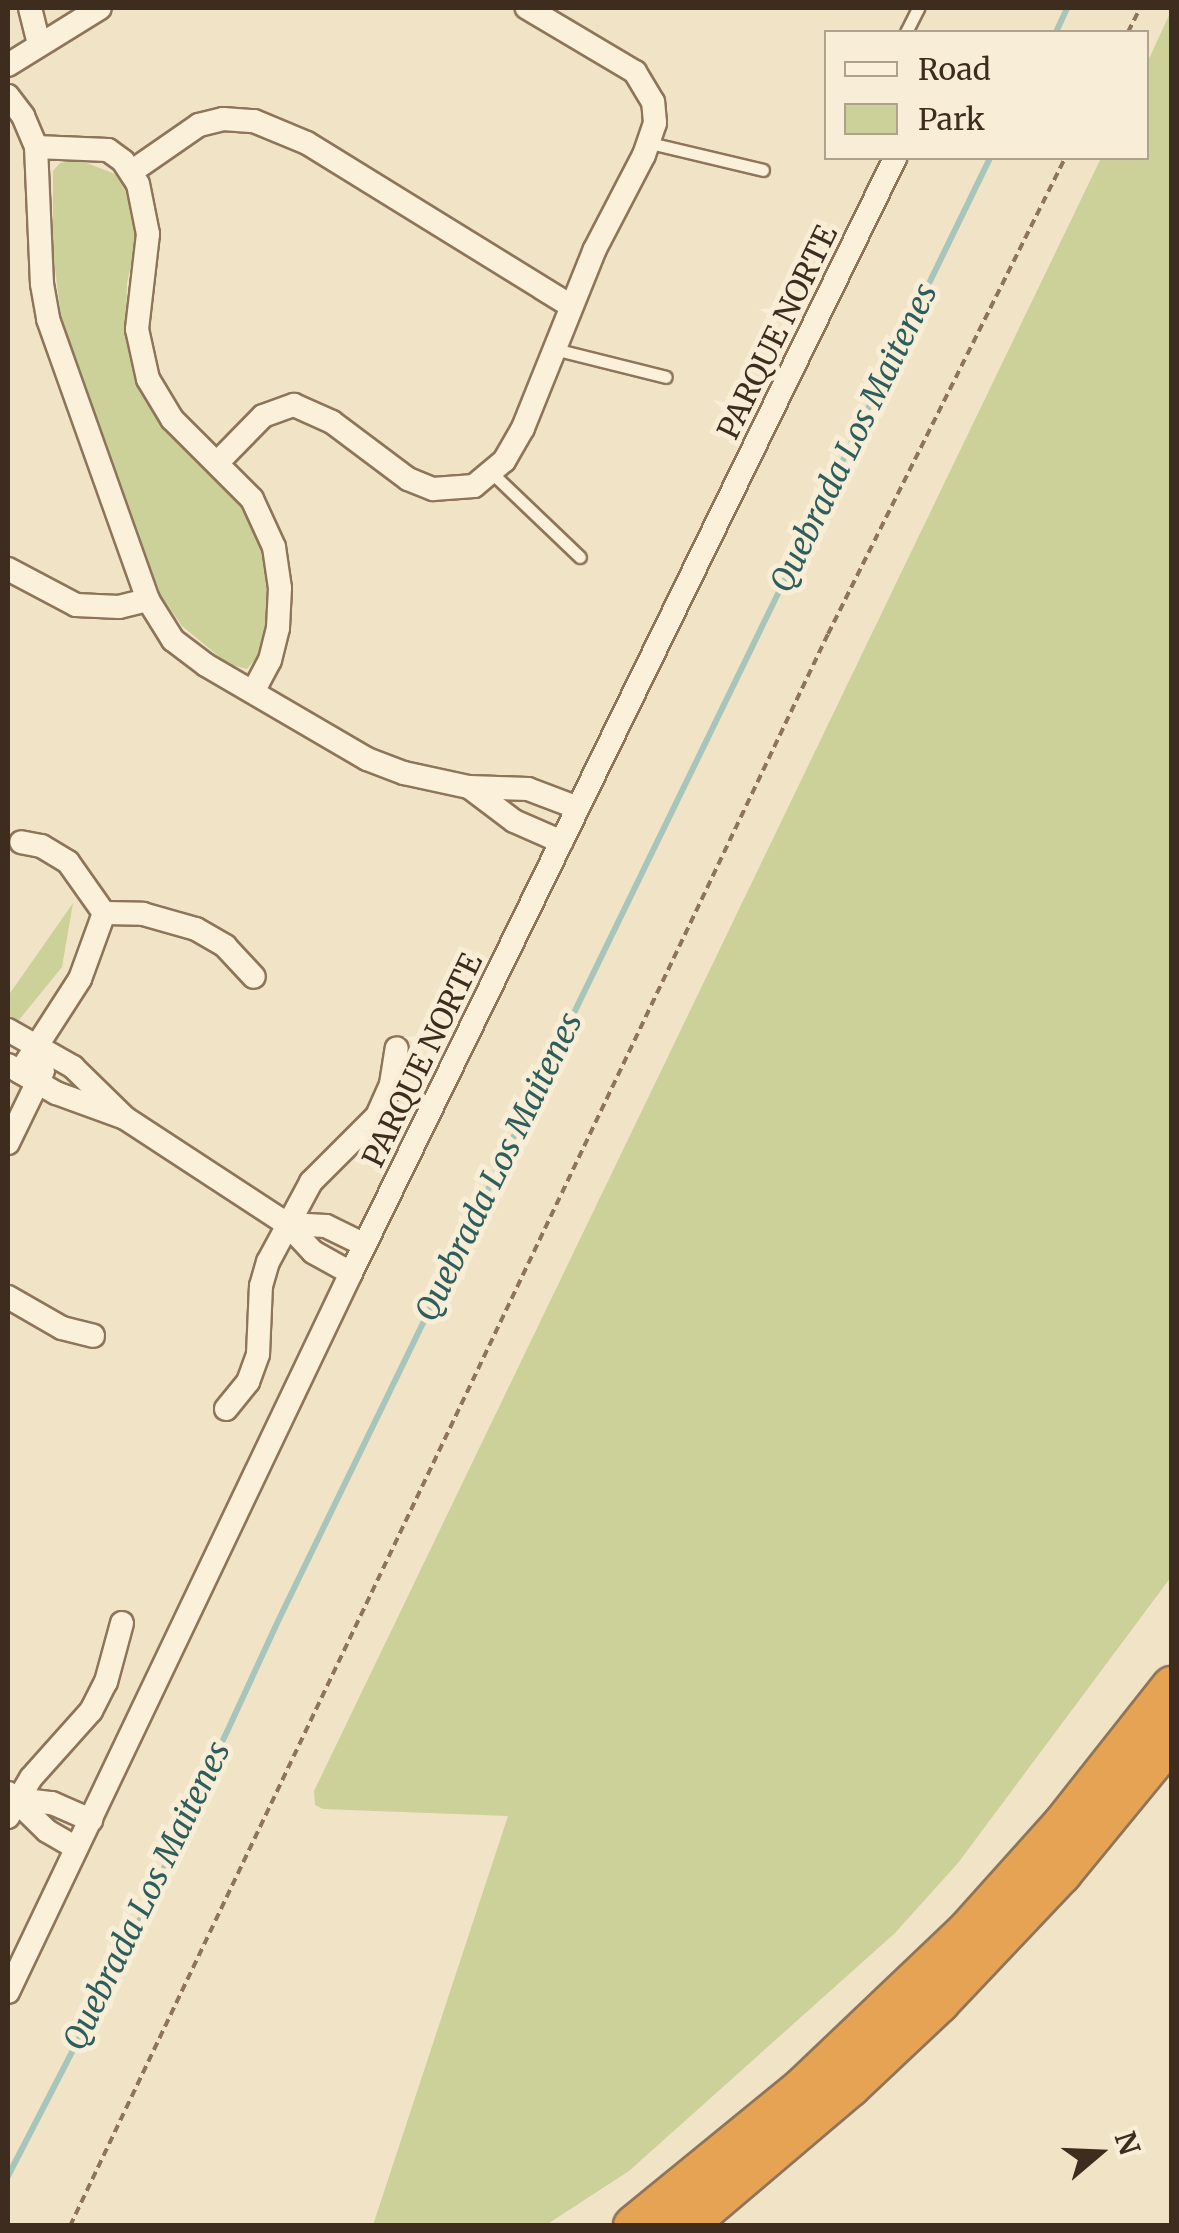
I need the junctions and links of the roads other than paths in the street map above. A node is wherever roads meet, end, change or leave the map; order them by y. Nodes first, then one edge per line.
1 (30, 8) edge
2 (100, 8) edge
3 (527, 8) edge
4 (39, 43) junction
5 (8, 65) edge
6 (8, 96) edge
7 (650, 143) junction
8 (36, 147) junction
9 (895, 160) edge
10 (762, 170) dead end
11 (131, 172) junction
12 (571, 306) junction
13 (554, 349) junction
14 (666, 376) dead end
15 (218, 462) junction
16 (493, 474) junction
17 (580, 557) dead end
18 (8, 569) edge
19 (148, 600) junction
20 (253, 692) junction
21 (470, 787) junction
22 (578, 808) junction
23 (21, 842) dead end
24 (562, 842) junction
25 (104, 913) junction
26 (254, 977) dead end
27 (8, 1030) edge
28 (396, 1048) dead end
29 (45, 1050) junction
30 (21, 1073) edge
31 (124, 1118) junction
32 (8, 1143) edge
33 (287, 1224) junction
34 (365, 1245) junction
35 (351, 1273) junction
36 (8, 1297) edge
37 (93, 1336) dead end
38 (226, 1409) dead end
39 (122, 1623) dead end
40 (1172, 1687) edge
41 (1172, 1738) edge
42 (10, 1803) edge
43 (90, 1820) junction
44 (77, 1848) junction
45 (8, 1992) edge
46 (634, 2226) edge
47 (685, 2226) edge

1 - 4 street
2 - 4 street
3 - 7 street
4 - 5 street
6 - 8 street
7 - 10 lane
7 - 12 street
8 - 11 street
8 - 19 street
9 - 22 street, PARQUE NORTE
11 - 12 street
11 - 15 street
12 - 13 street
13 - 14 lane
13 - 16 street
15 - 16 street
15 - 20 street
16 - 17 lane
18 - 19 street
19 - 20 street
20 - 21 street
21 - 22 street
21 - 24 street
22 - 24 street, PARQUE NORTE
23 - 25 street
24 - 34 street, PARQUE NORTE
25 - 26 street
25 - 29 street
27 - 29 street
28 - 33 street
29 - 30 street
29 - 31 street
30 - 31 street
30 - 32 street
31 - 33 street
33 - 34 street
33 - 35 street
33 - 38 street
34 - 35 street, PARQUE NORTE
35 - 43 street, PARQUE NORTE
36 - 37 street
39 - 42 street
40 - 46 highway
41 - 47 highway
42 - 43 street
42 - 44 street
43 - 44 street, PARQUE NORTE
44 - 45 street, PARQUE NORTE

